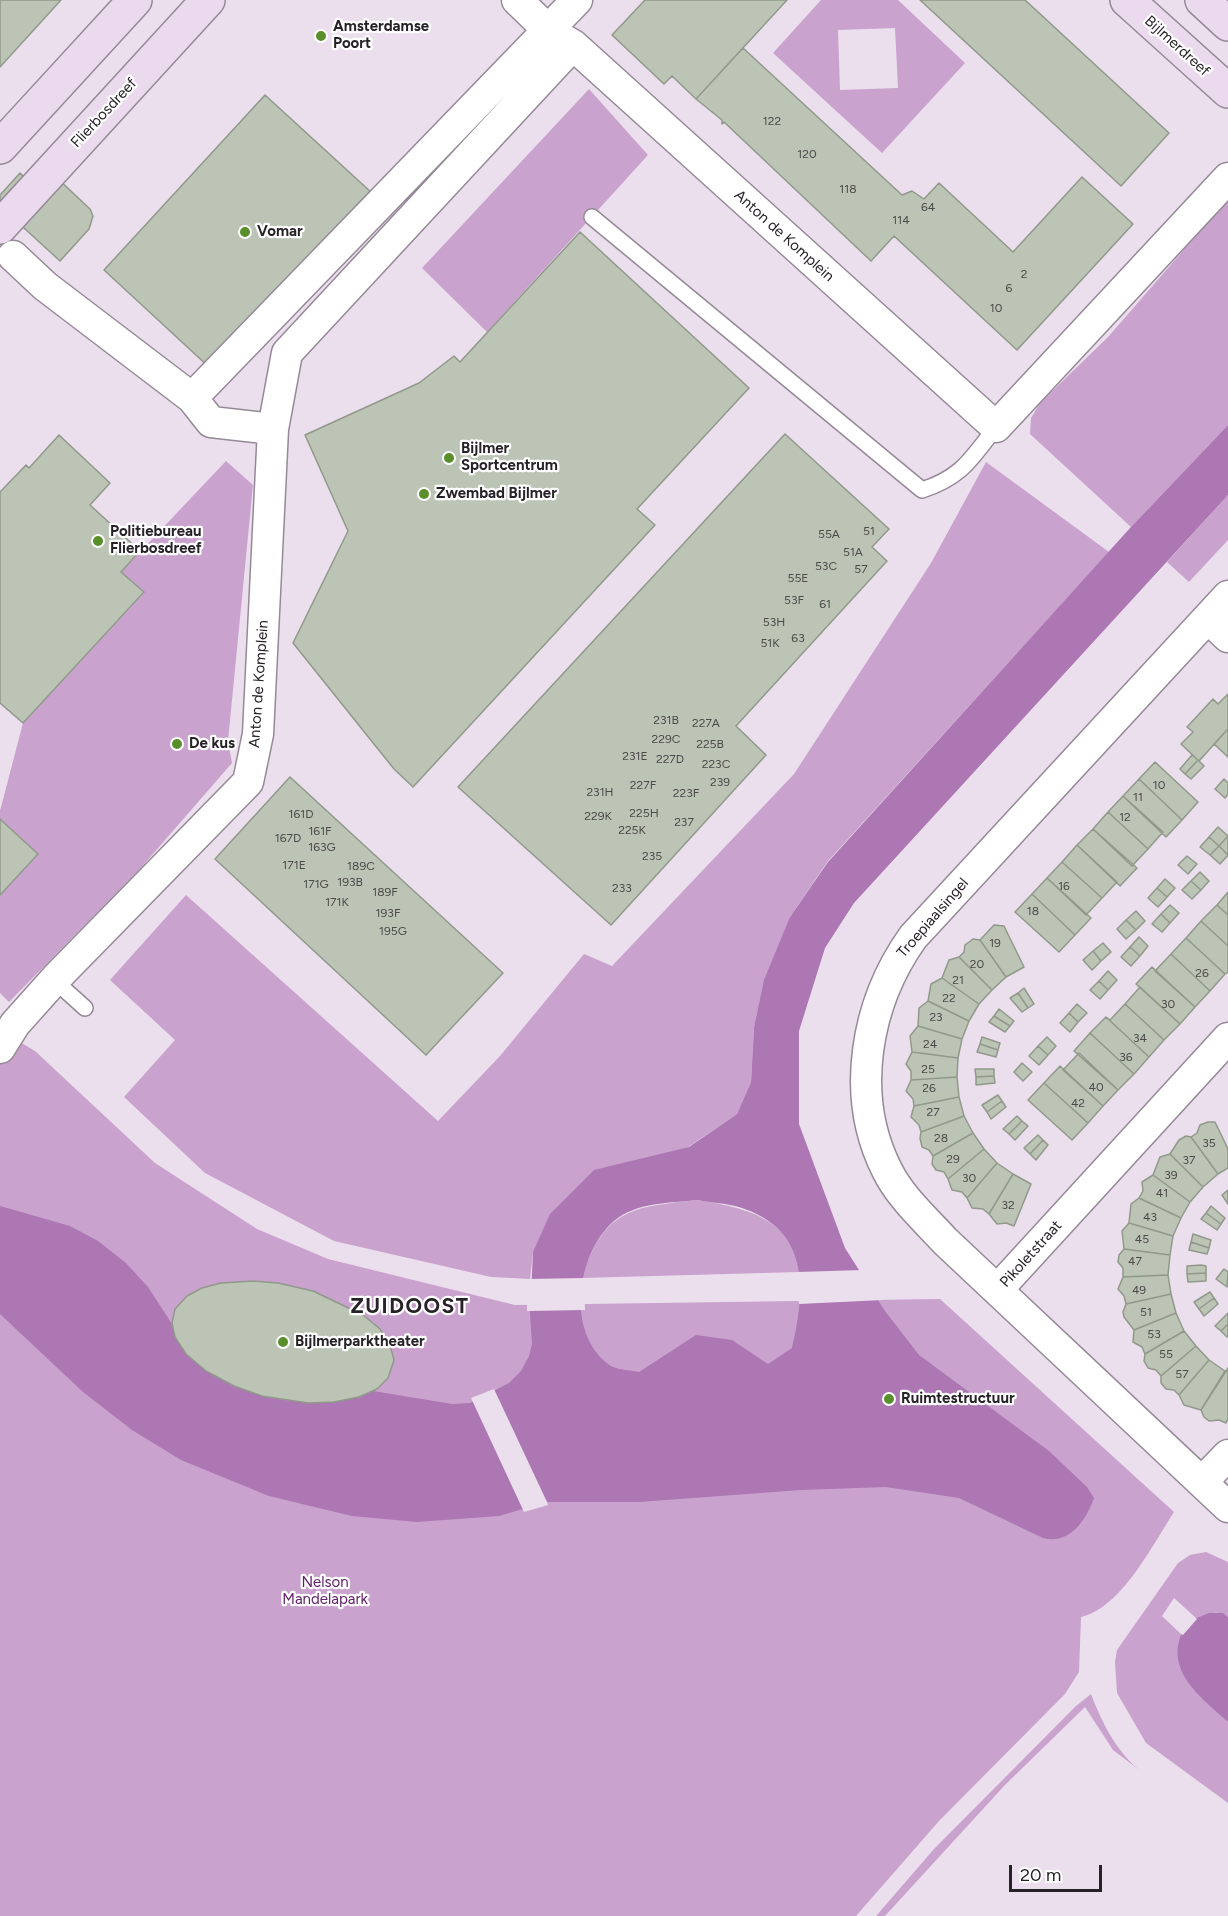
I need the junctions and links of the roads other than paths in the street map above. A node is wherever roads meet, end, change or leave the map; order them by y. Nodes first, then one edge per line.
1 (135, 0) edge
2 (208, 0) edge
3 (517, 0) edge
4 (577, 0) edge
5 (1127, 0) edge
6 (1202, 0) edge
7 (1228, 24) edge
8 (561, 38) junction
9 (1228, 91) edge
10 (0, 147) edge
11 (1228, 178) edge
12 (592, 217) dead end
13 (0, 227) edge
14 (13, 256) dead end
15 (192, 398) junction
16 (996, 427) junction
17 (273, 429) junction
18 (1228, 596) edge
19 (1218, 627) edge
20 (54, 980) junction
21 (85, 1008) dead end
22 (8, 1036) edge
23 (1228, 1038) edge
24 (998, 1289) junction
25 (1228, 1455) edge
26 (1202, 1482) junction
27 (1228, 1507) edge

1 - 10 street
2 - 13 street, Flierbosdreef
3 - 8 street, Anton de Komplein
4 - 8 street, Anton de Komplein
5 - 9 street, Bijlmerdreef
6 - 7 street
8 - 15 street, Anton de Komplein
8 - 16 street, Anton de Komplein
8 - 17 street, Anton de Komplein
11 - 16 street
12 - 16 lane
14 - 15 street
15 - 17 street
17 - 20 street, Anton de Komplein
18 - 19 street, Troepiaalsingel
19 - 24 street, Troepiaalsingel
20 - 21 lane
20 - 22 street, Anton de Komplein
23 - 24 street, Pikoletstraat
24 - 26 street, Pikoletstraat
25 - 26 street
26 - 27 street

